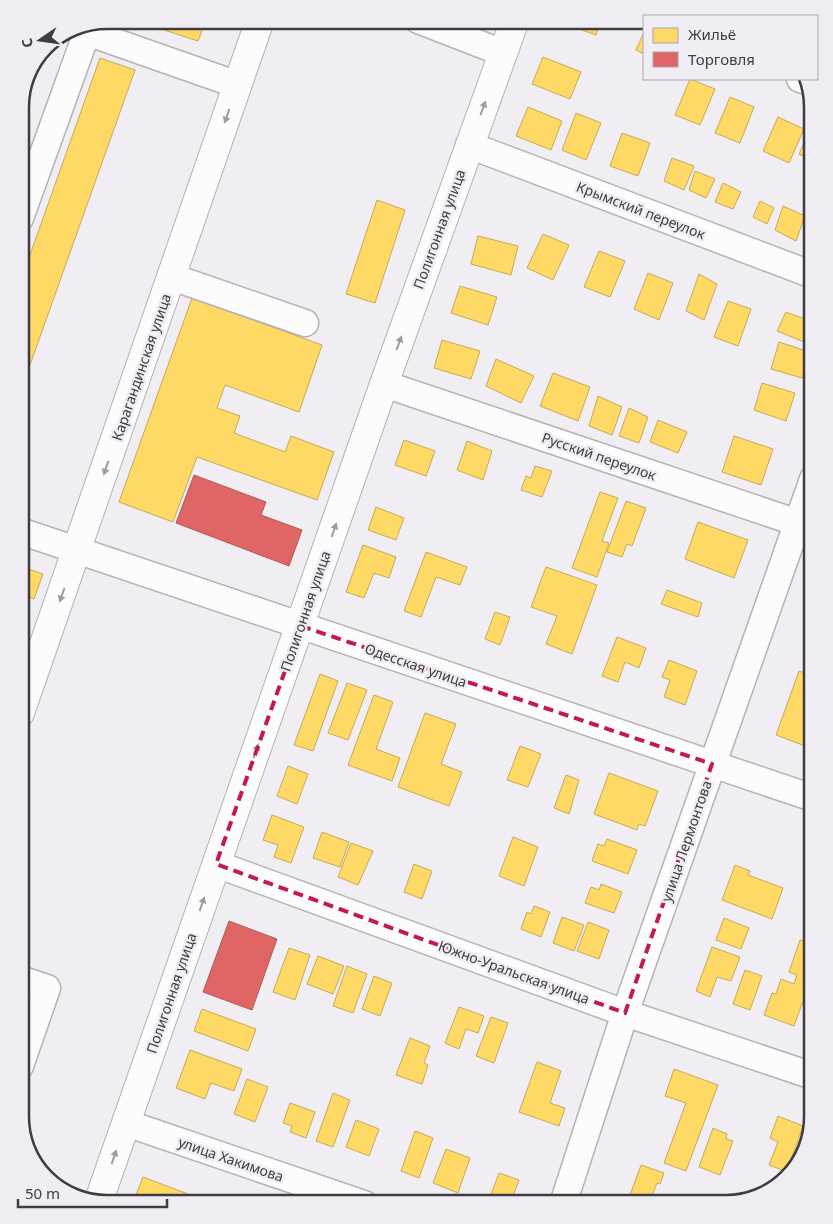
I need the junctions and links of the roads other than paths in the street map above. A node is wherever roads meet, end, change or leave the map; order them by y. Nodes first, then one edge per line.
1 (257, 29) edge
2 (441, 29) edge
3 (512, 29) edge
4 (88, 31) edge
5 (83, 32) edge
6 (503, 53) junction
7 (238, 85) junction
8 (469, 146) junction
9 (29, 192) edge
10 (804, 272) edge
11 (172, 277) junction
12 (305, 323) dead end
13 (384, 384) junction
14 (804, 524) edge
15 (804, 530) edge
16 (29, 534) edge
17 (78, 550) junction
18 (300, 626) junction
19 (29, 688) edge
20 (712, 764) junction
21 (804, 795) edge
22 (216, 864) junction
23 (29, 982) edge
24 (625, 1013) junction
25 (29, 1040) edge
26 (804, 1073) edge
27 (126, 1123) junction
28 (101, 1195) edge
29 (338, 1195) edge
30 (566, 1195) edge

1 - 7 main road, Карагандинская улица
2 - 6 street
3 - 6 main road, Полигонная улица
4 - 7 street
5 - 9 street
8 -> 6 main road, Полигонная улица
7 -> 11 main road, Карагандинская улица
8 - 10 street, Крымский переулок
13 -> 8 main road, Полигонная улица
11 - 12 street
11 -> 17 main road, Карагандинская улица
13 - 14 street, Русский переулок
18 -> 13 main road, Полигонная улица
15 - 20 street, улица Лермонтова
16 - 17 street, Одесская улица
17 - 18 street, Одесская улица
17 -> 19 main road, Карагандинская улица
18 - 20 street, Одесская улица
22 -> 18 main road, Полигонная улица
20 - 21 street, Одесская улица
20 - 24 street, улица Лермонтова
22 - 24 street, Южно-Уральская улица
27 -> 22 main road, Полигонная улица
23 - 25 street
24 - 26 street, Южно-Уральская улица
24 - 30 street, улица Лермонтова
28 -> 27 main road, Полигонная улица
27 - 29 street, улица Хакимова

